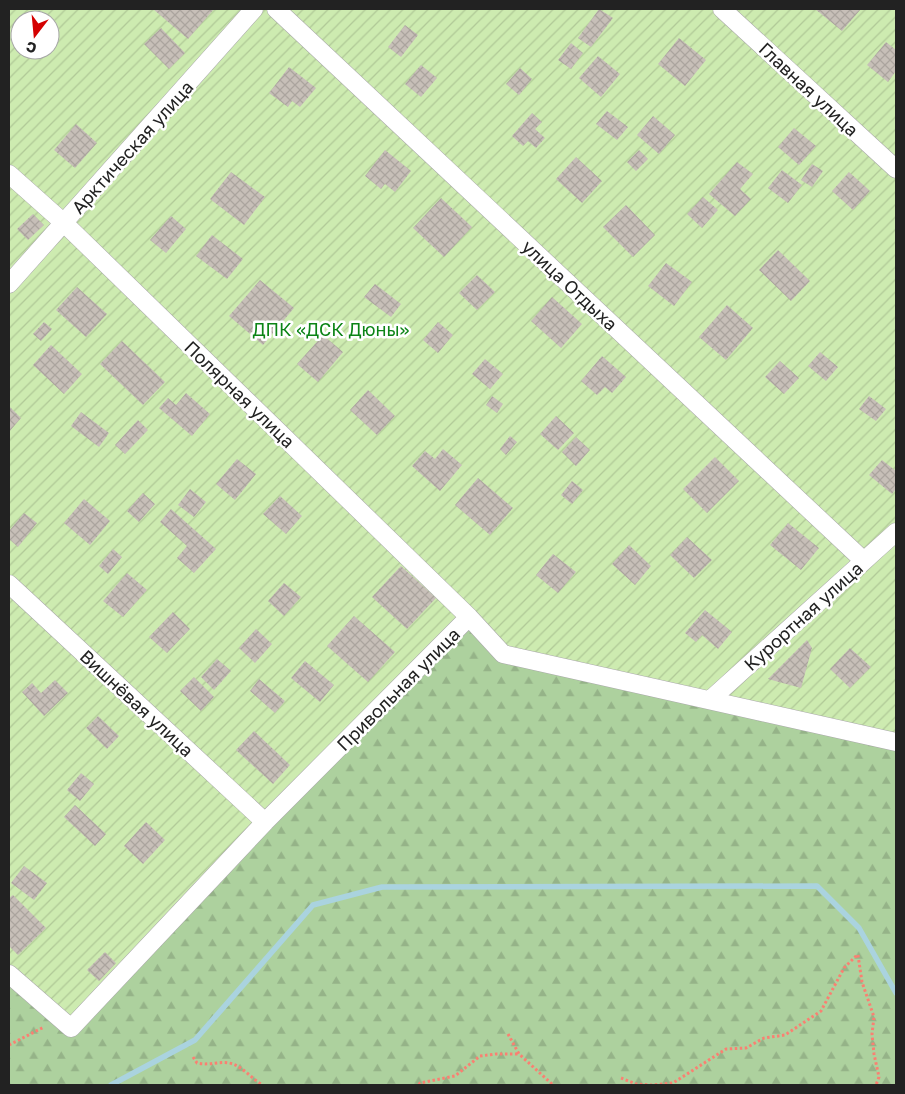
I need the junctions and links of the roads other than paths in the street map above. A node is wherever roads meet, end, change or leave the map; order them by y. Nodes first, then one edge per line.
1 (254, 9) edge
2 (276, 9) edge
3 (722, 9) edge
4 (896, 169) edge
5 (9, 174) edge
6 (64, 223) junction
7 (9, 284) edge
8 (896, 532) edge
9 (864, 560) junction
10 (9, 584) edge
11 (469, 617) junction
12 (710, 700) junction
13 (896, 742) edge
14 (264, 822) junction
15 (9, 974) edge

1 - 6 street, Арктическая улица
2 - 9 street, улица Отдыха
3 - 4 street, Главная улица
5 - 6 street, Полярная улица
6 - 7 street, Арктическая улица
6 - 11 street, Полярная улица
8 - 9 street, Курортная улица
9 - 12 street, Курортная улица
10 - 14 street, Вишнёвая улица
11 - 12 street, Привольная улица
11 - 14 street, Привольная улица
12 - 13 street, Привольная улица
14 - 15 street, Привольная улица

